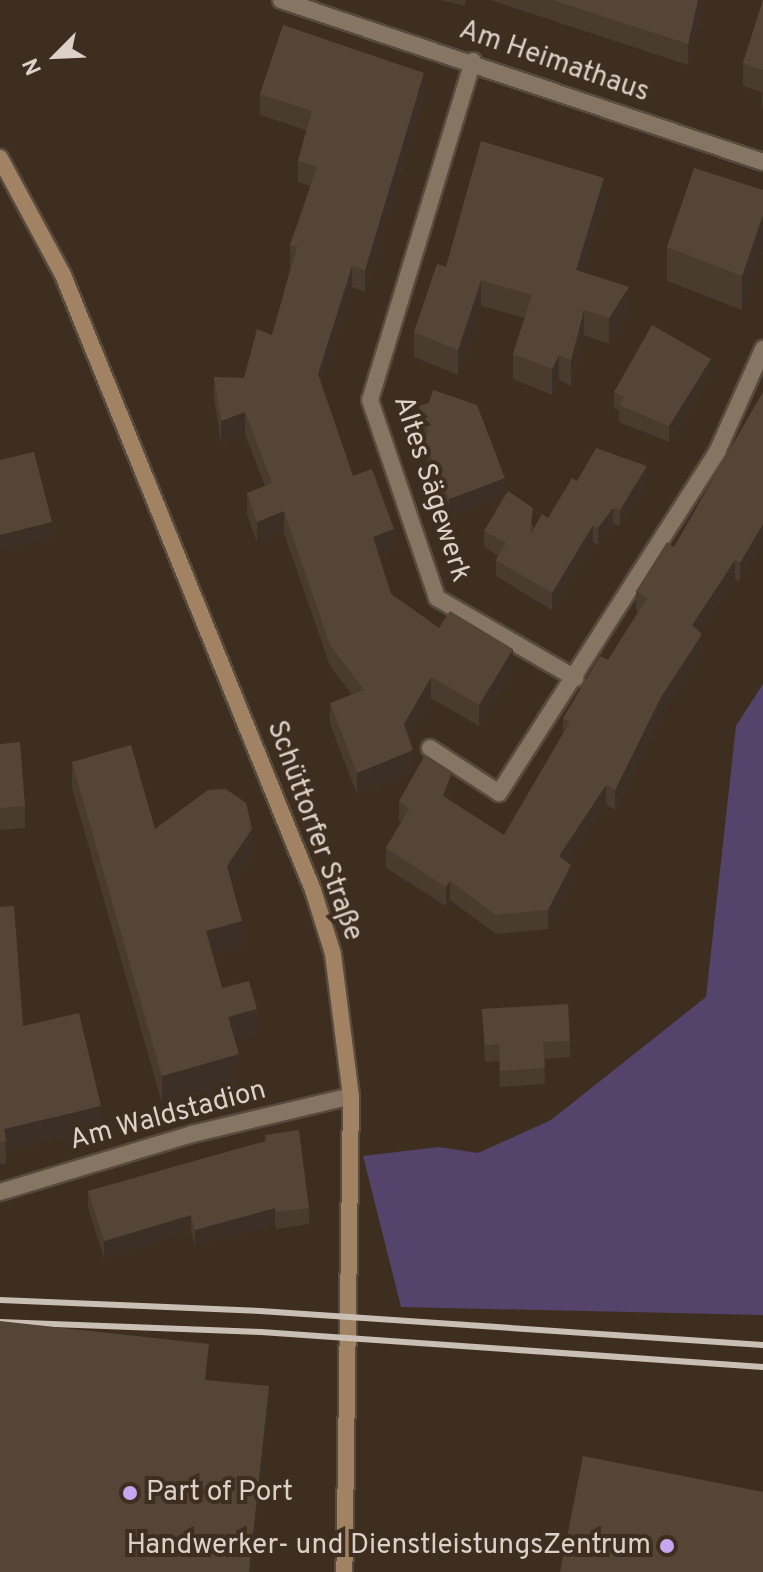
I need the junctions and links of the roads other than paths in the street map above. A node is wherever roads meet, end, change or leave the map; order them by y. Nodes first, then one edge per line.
1 (281, 0) edge
2 (473, 61) junction
3 (0, 158) edge
4 (763, 162) edge
5 (763, 349) edge
6 (575, 678) junction
7 (430, 748) dead end
8 (351, 1096) junction
9 (0, 1192) edge
10 (344, 1572) edge

1 - 2 street, Am Heimathaus
2 - 4 street, Am Heimathaus
2 - 6 street, Altes Sägewerk
3 - 8 main road, Schüttorfer Straße
5 - 6 street
6 - 7 street
8 - 9 street, Am Waldstadion
8 - 10 main road, Schüttorfer Straße

